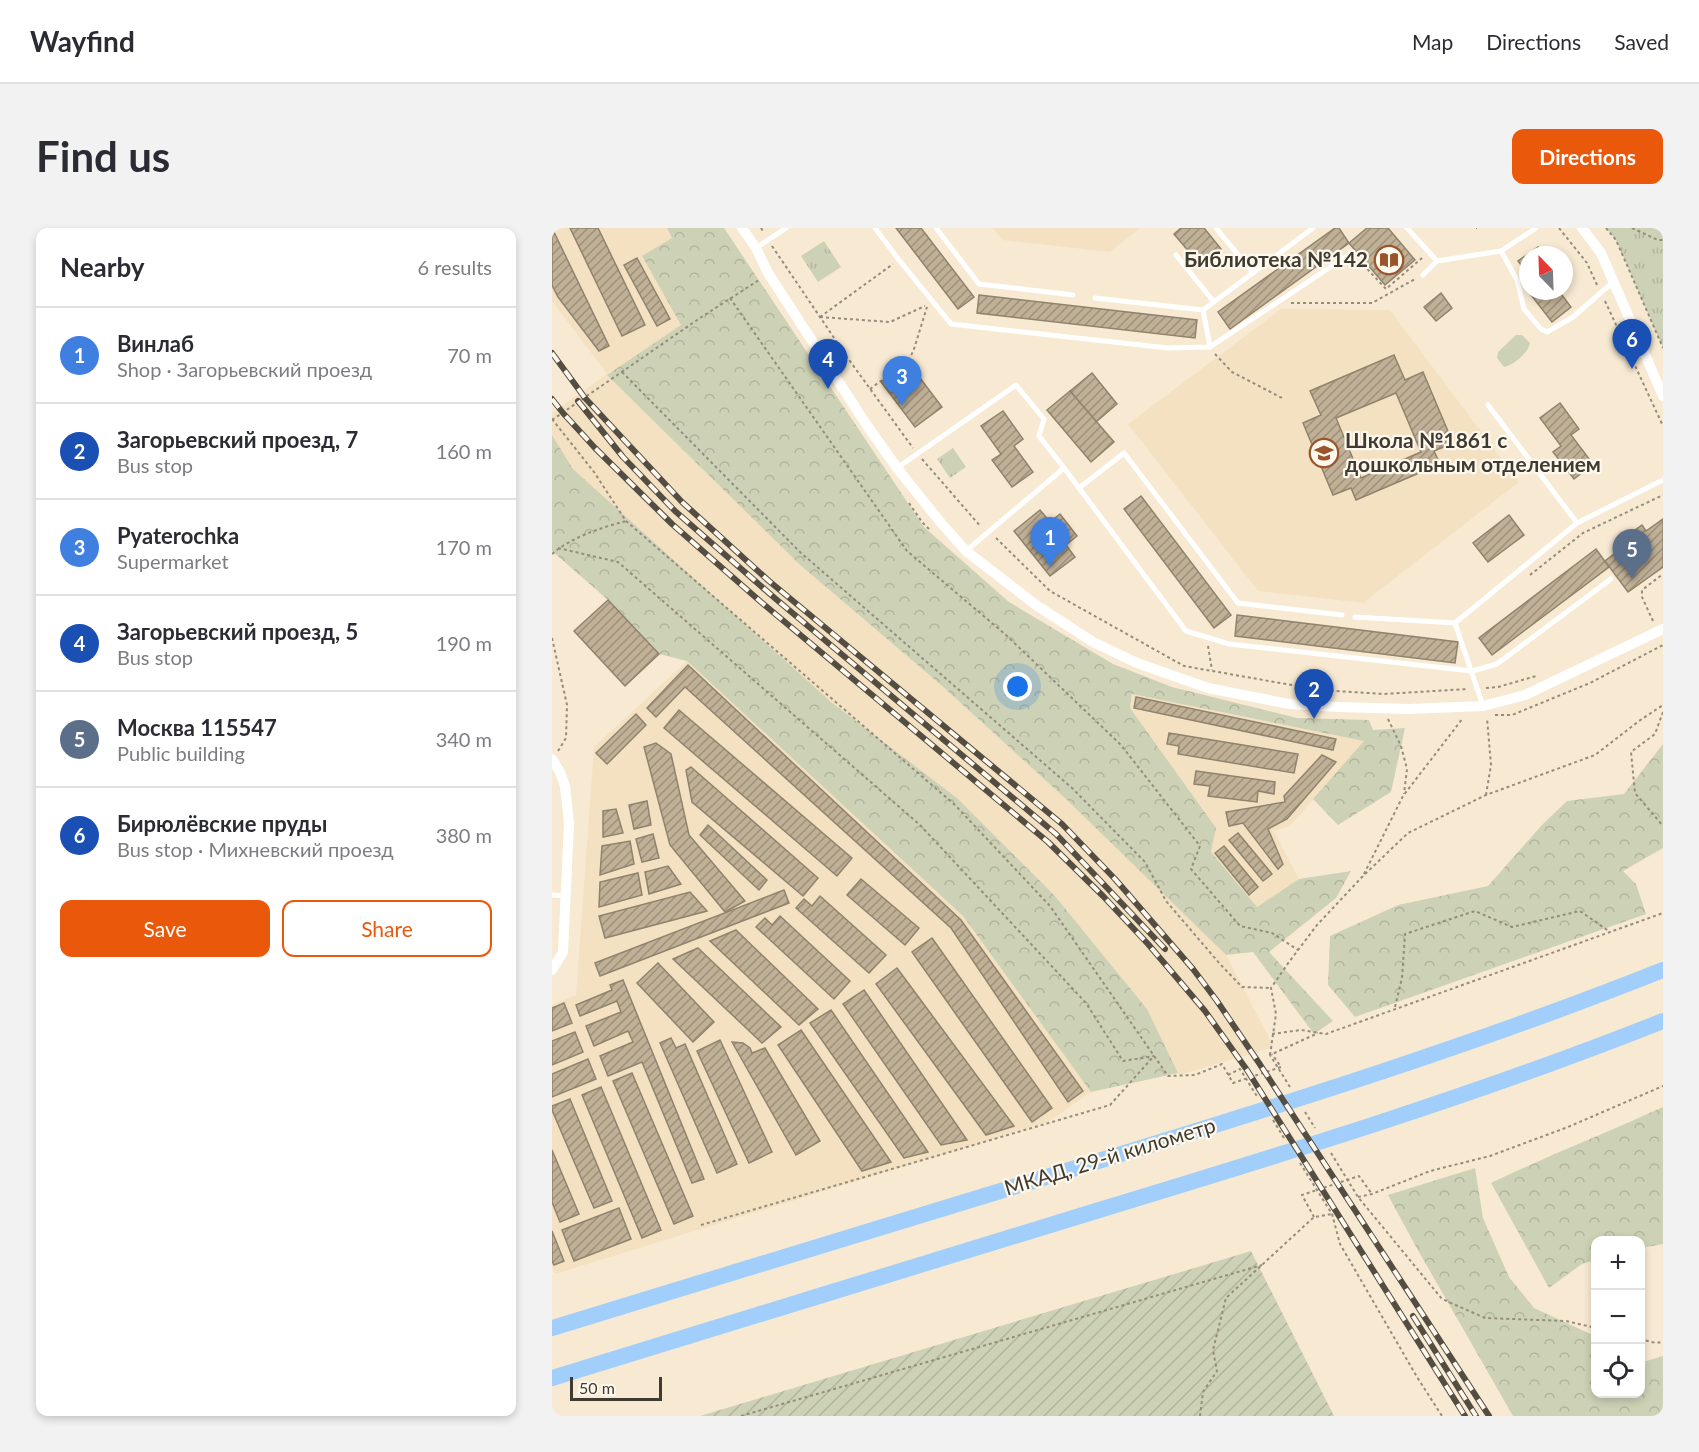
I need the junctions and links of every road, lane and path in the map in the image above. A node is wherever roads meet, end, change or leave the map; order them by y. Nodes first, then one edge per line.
1 (742, 228) edge
2 (760, 228) edge
3 (786, 228) edge
4 (875, 228) edge
5 (936, 228) edge
6 (1216, 228) edge
7 (1313, 228) edge
8 (1407, 228) edge
9 (1536, 228) edge
10 (1559, 228) edge
11 (1582, 228) edge
12 (1606, 228) edge
13 (1632, 228) edge
14 (768, 240) junction
15 (1663, 240) edge
16 (756, 248) junction
17 (1501, 251) junction
18 (1429, 252) junction
19 (1176, 255) dead end
20 (1347, 256) joint
21 (898, 260) junction
22 (1437, 261) junction
23 (768, 273) junction
24 (1253, 273) junction
25 (1423, 275) joint
26 (1614, 281) junction
27 (1601, 292) junction
28 (1073, 295) dead end
29 (729, 298) junction
30 (1095, 298) dead end
31 (1214, 302) junction
32 (1276, 303) junction
33 (1203, 310) junction
34 (820, 317) junction
35 (1210, 347) junction
36 (1663, 348) edge
37 (622, 372) junction
38 (870, 389) junction
39 (1663, 396) edge
40 (1284, 399) dead end
41 (1488, 405) dead end
42 (552, 420) edge
43 (1663, 426) edge
44 (918, 454) junction
45 (897, 468) junction
46 (1064, 468) junction
47 (1663, 480) edge
48 (1079, 488) junction
49 (1663, 495) edge
50 (626, 521) junction
51 (1577, 523) junction
52 (986, 532) junction
53 (558, 548) junction
54 (966, 551) junction
55 (552, 554) edge
56 (1663, 574) edge
57 (1529, 575) dead end
58 (1611, 579) dead end
59 (1342, 615) dead end
60 (1355, 617) dead end
61 (1653, 621) dead end
62 (1455, 623) junction
63 (1663, 629) edge
64 (1206, 637) junction
65 (552, 638) edge
66 (1212, 671) junction
67 (1472, 671) junction
68 (1536, 676) dead end
69 (1477, 688) junction
70 (1663, 705) edge
71 (1484, 711) junction
72 (1663, 712) edge
73 (1465, 716) dead end
74 (1388, 717) dead end
75 (552, 760) edge
76 (1486, 795) junction
77 (1403, 796) junction
78 (1663, 826) edge
79 (1362, 877) junction
80 (552, 895) edge
81 (566, 896) junction
82 (1663, 913) edge
83 (1610, 932) junction
84 (1298, 950) junction
85 (552, 970) edge
86 (1663, 970) edge
87 (1271, 988) junction
88 (1394, 1009) junction
89 (1663, 1021) edge
90 (1318, 1033) junction
91 (1272, 1034) junction
92 (1154, 1056) junction
93 (1271, 1056) junction
94 (1242, 1072) dead end
95 (1228, 1074) junction
96 (1663, 1086) edge
97 (1372, 1194) junction
98 (1314, 1217) junction
99 (702, 1225) dead end
100 (1262, 1265) junction
101 (1591, 1327) edge
102 (552, 1328) edge
103 (1645, 1340) edge
104 (1663, 1342) edge
105 (552, 1378) edge
106 (741, 1416) edge
107 (1200, 1416) edge
108 (1442, 1416) edge

1 - 16 street
2 - 14 path
3 - 14 lane
4 - 21 lane
5 - 28 lane
6 - 24 lane
7 - 24 lane
8 - 18 lane
9 - 17 lane
10 - 27 path
11 - 26 street
12 - 36 path
13 - 15 path
14 - 16 lane
14 - 34 path
16 - 23 street
17 - 22 lane
17 - 27 lane
18 - 20 path
18 - 22 lane
19 - 31 lane
20 - 32 lane
21 - 34 path
21 - 35 lane
22 - 25 lane
23 - 29 path
23 - 45 street
24 - 31 lane
25 - 32 path
26 - 27 lane
26 - 39 street
27 - 43 path
29 - 37 path
29 - 84 path
30 - 33 lane
31 - 33 lane
32 - 35 lane
33 - 35 lane
34 - 38 path
34 - 38 path
35 - 40 path
37 - 42 path
37 - 87 path
38 - 44 path
41 - 51 lane
42 - 50 path
44 - 45 lane
44 - 46 lane
44 - 52 path
45 - 54 street
46 - 48 lane
46 - 52 lane
47 - 51 lane
48 - 59 lane
48 - 64 lane
49 - 57 path
50 - 53 path
50 - 92 path
51 - 62 lane
52 - 54 lane
52 - 66 path
53 - 55 path
53 - 92 path
54 - 71 street
56 - 61 path
58 - 67 lane
60 - 62 lane
62 - 67 lane
63 - 71 street
64 - 66 path
64 - 67 lane
65 - 75 path
66 - 69 path
67 - 69 lane
68 - 69 path
69 - 71 lane
70 - 76 path
71 - 76 path
72 - 78 path
73 - 77 path
74 - 77 path
75 - 81 street
76 - 79 path
77 - 79 path
79 - 84 path
80 - 81 lane
81 - 85 street
82 - 83 path
83 - 88 path
83 - 88 path
84 - 87 path
86 - 102 highway, МКАД, 29-й километр
87 - 91 path
88 - 90 path
89 - 105 highway
90 - 91 path
90 - 93 path
91 - 93 path
92 - 95 path
92 - 99 path
93 - 95 path
94 - 95 path
96 - 97 path
97 - 98 path
97 - 101 path
98 - 100 path
98 - 108 path
100 - 106 path
100 - 107 path
103 - 104 path

